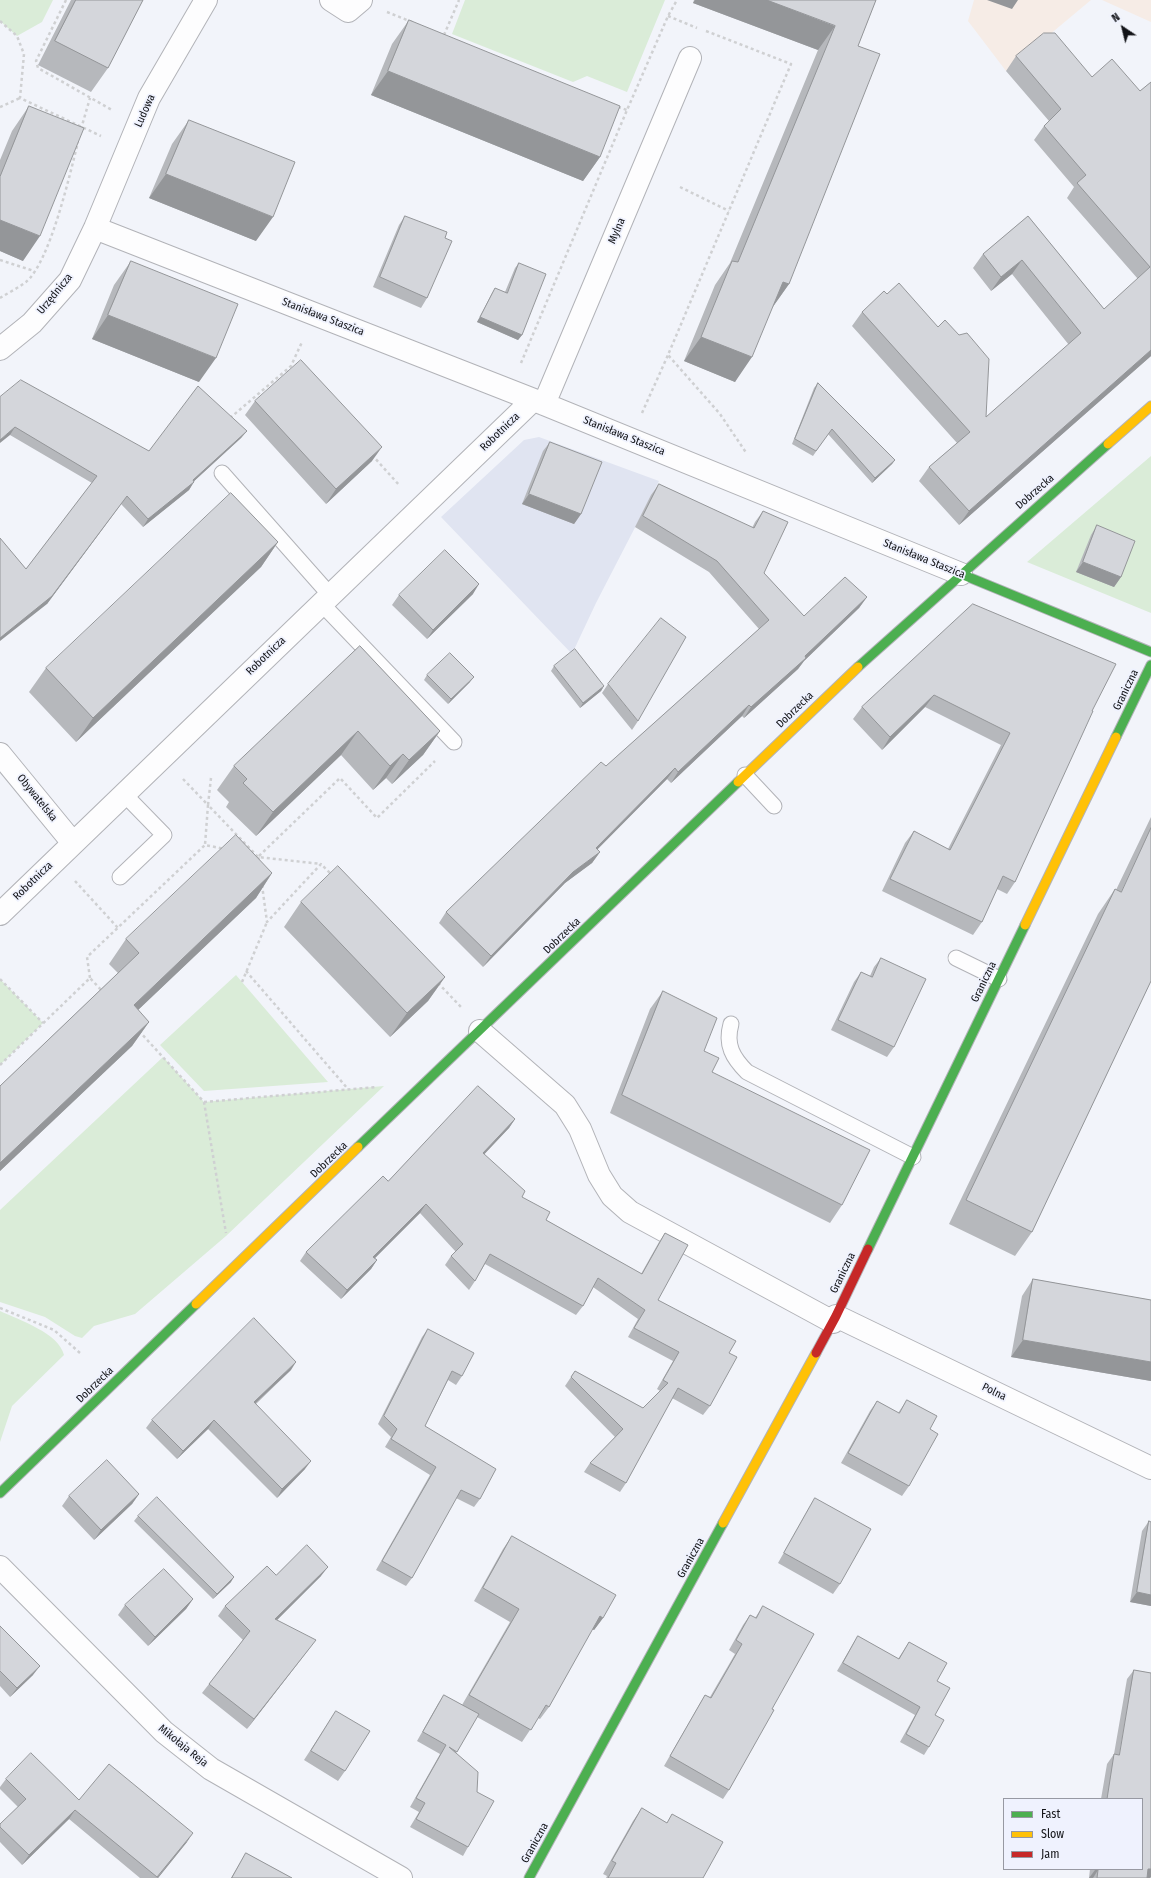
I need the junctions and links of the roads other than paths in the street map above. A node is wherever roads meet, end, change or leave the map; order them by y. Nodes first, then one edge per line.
1 (206, 0) edge
2 (331, 0) edge
3 (361, 0) edge
4 (690, 58) dead end
5 (95, 228) junction
6 (0, 349) edge
7 (539, 402) junction
8 (1151, 406) edge
9 (222, 473) dead end
10 (961, 574) junction
11 (325, 599) junction
12 (1151, 652) edge
13 (1151, 665) edge
14 (454, 742) road end
15 (0, 754) edge
16 (745, 775) junction
17 (124, 794) junction
18 (774, 806) dead end
19 (73, 843) junction
20 (120, 877) dead end
21 (0, 914) edge
22 (956, 958) dead end
23 (998, 979) junction
24 (730, 1024) dead end
25 (480, 1031) junction
26 (913, 1157) junction
27 (835, 1319) junction
28 (1151, 1468) edge
29 (0, 1493) edge
30 (0, 1567) edge
31 (401, 1878) edge
32 (529, 1878) edge

1 - 5 street, Ludowa
2 - 3 street
4 - 7 street, Mylna
5 - 6 street, Urzędnicza
5 - 7 street, Stanisława Staszica
7 - 10 street, Stanisława Staszica
7 - 11 street, Robotnicza
8 - 10 street, Dobrzecka
9 - 11 lane
10 - 12 street, Stanisława Staszica
10 - 16 street, Dobrzecka
11 - 14 lane
11 - 17 street, Robotnicza
13 - 23 street, Graniczna
15 - 19 street, Obywatelska
16 - 18 lane
16 - 25 street, Dobrzecka
17 - 19 street, Robotnicza
17 - 20 lane
19 - 21 street, Robotnicza
22 - 23 lane
23 - 26 street, Graniczna
24 - 26 lane
25 - 27 street, Polna
25 - 29 street, Dobrzecka
26 - 27 street, Graniczna
27 - 28 street, Polna
27 - 32 street, Graniczna
30 - 31 street, Mikołaja Reja

